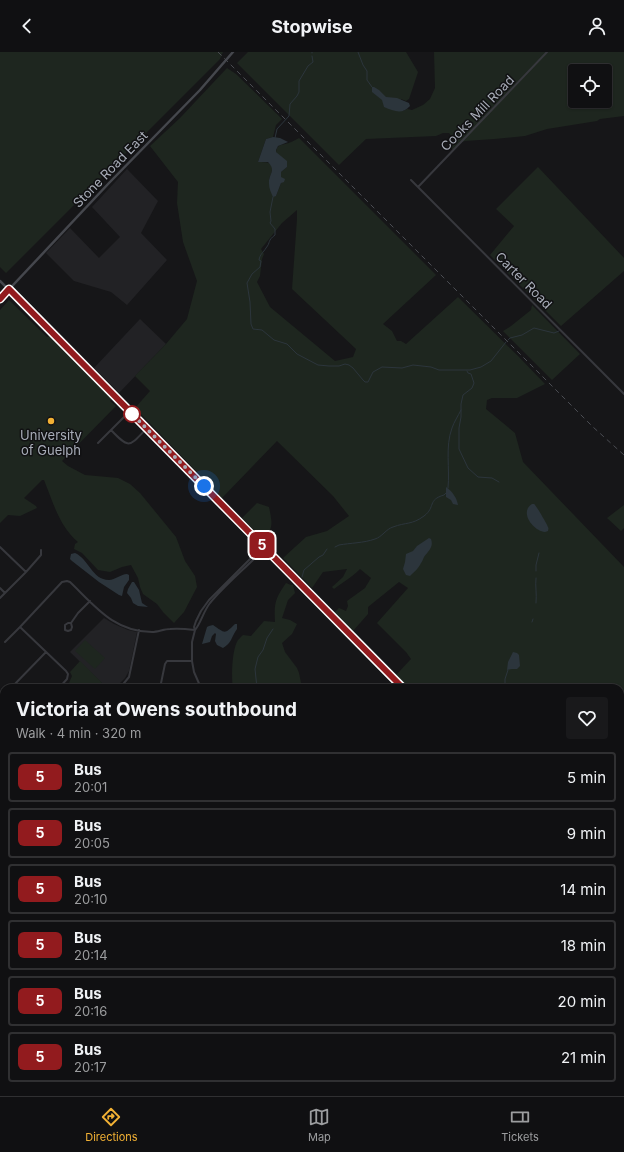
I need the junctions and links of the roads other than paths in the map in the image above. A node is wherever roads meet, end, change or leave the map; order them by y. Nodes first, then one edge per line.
1 (234, 52) edge
2 (547, 52) edge
3 (411, 180) dead end
4 (419, 186) junction
5 (0, 281) edge
6 (9, 289) junction
7 (0, 299) edge
8 (624, 394) edge
9 (124, 418) dead end
10 (147, 428) junction
11 (111, 430) junction
12 (98, 443) dead end
13 (0, 547) edge
14 (264, 547) junction
15 (41, 550) dead end
16 (26, 572) junction
17 (0, 588) edge
18 (5, 593) junction
19 (0, 598) edge
20 (90, 601) junction
21 (71, 623) junction
22 (20, 627) junction
23 (139, 630) junction
24 (195, 630) junction
25 (5, 642) dead end
26 (46, 652) junction
27 (192, 661) junction
28 (15, 684) edge
29 (63, 684) edge
30 (123, 684) edge
31 (161, 684) edge
32 (199, 684) edge
33 (399, 684) edge

1 - 6 main road, Stone Road East
2 - 4 street, Cooks Mill Road
3 - 4 street, Carter Road
4 - 8 street, Carter Road
5 - 6 main road
6 - 7 main road, Stone Road East
6 - 10 main road
9 - 11 street
10 - 11 street
10 - 14 main road
11 - 12 street
13 - 16 street
14 - 24 street
14 - 33 main road
15 - 16 street
16 - 18 street
17 - 18 street
18 - 19 street
20 - 21 street
20 - 22 street
20 - 23 street
21 - 21 street
22 - 25 street
22 - 26 street
23 - 24 street
23 - 30 street
24 - 27 street
26 - 28 street
26 - 29 street
27 - 31 street
27 - 32 street

